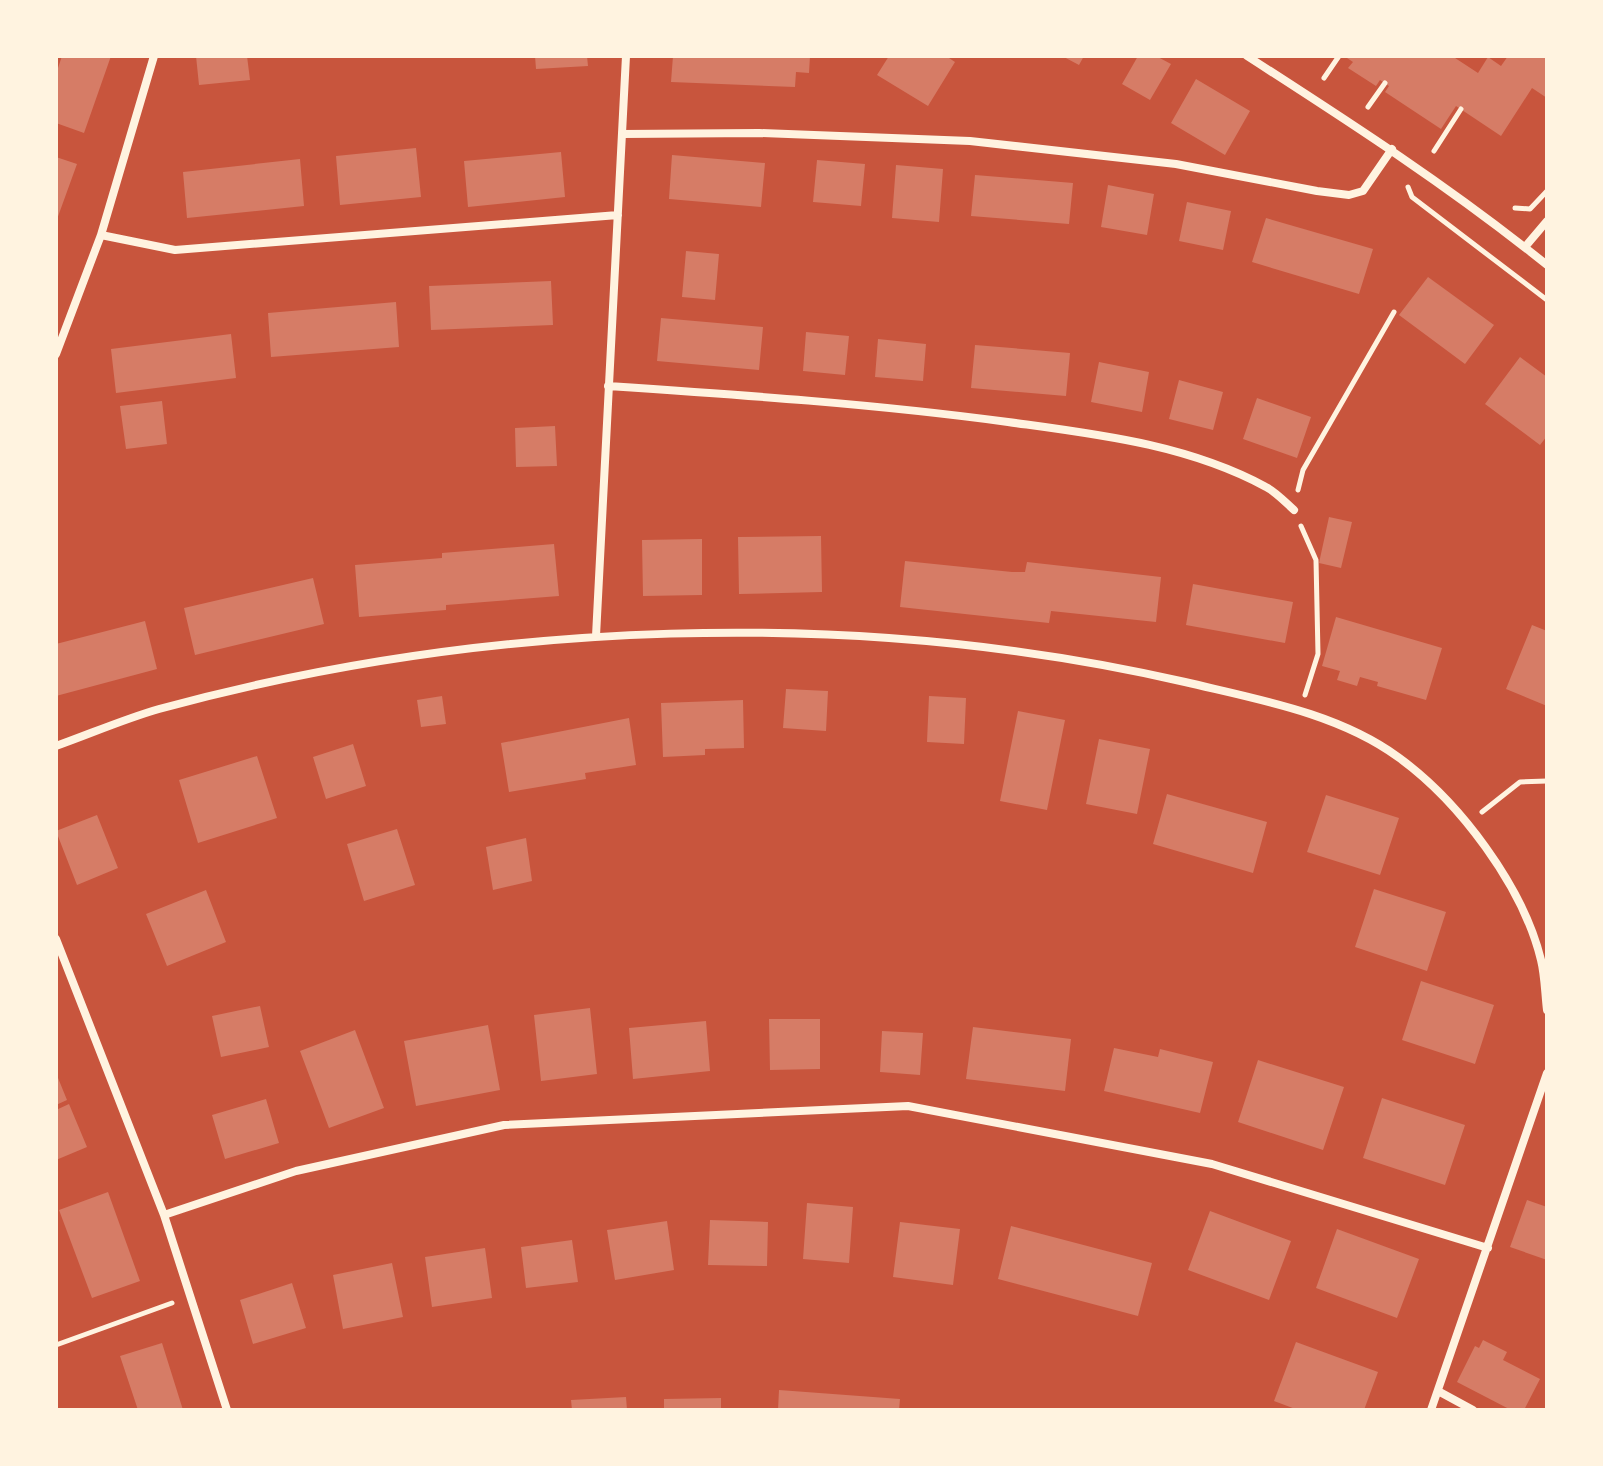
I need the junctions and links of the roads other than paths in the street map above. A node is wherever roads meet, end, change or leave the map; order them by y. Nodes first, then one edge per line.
1 (154, 56) edge
2 (626, 56) edge
3 (1247, 56) edge
4 (622, 134) junction
5 (1392, 149) junction
6 (618, 215) junction
7 (1547, 221) edge
8 (101, 235) junction
9 (1525, 247) junction
10 (1547, 265) edge
11 (56, 354) edge
12 (608, 386) junction
13 (1294, 510) road end
14 (596, 636) junction
15 (56, 746) edge
16 (56, 939) edge
17 (1547, 1010) edge
18 (1547, 1073) edge
19 (164, 1215) junction
20 (1488, 1248) junction
21 (1438, 1391) junction
22 (227, 1410) edge
23 (1431, 1410) edge
24 (1473, 1410) edge

1 - 8 street
2 - 4 street
3 - 5 street
4 - 5 street
4 - 6 street
5 - 9 street
6 - 8 street
6 - 12 street
7 - 9 street
8 - 11 street
9 - 10 street
12 - 13 street
12 - 14 street
14 - 15 street
14 - 17 street
16 - 19 street
18 - 20 street
19 - 20 street
19 - 22 street
20 - 21 street
21 - 23 street
21 - 24 street

